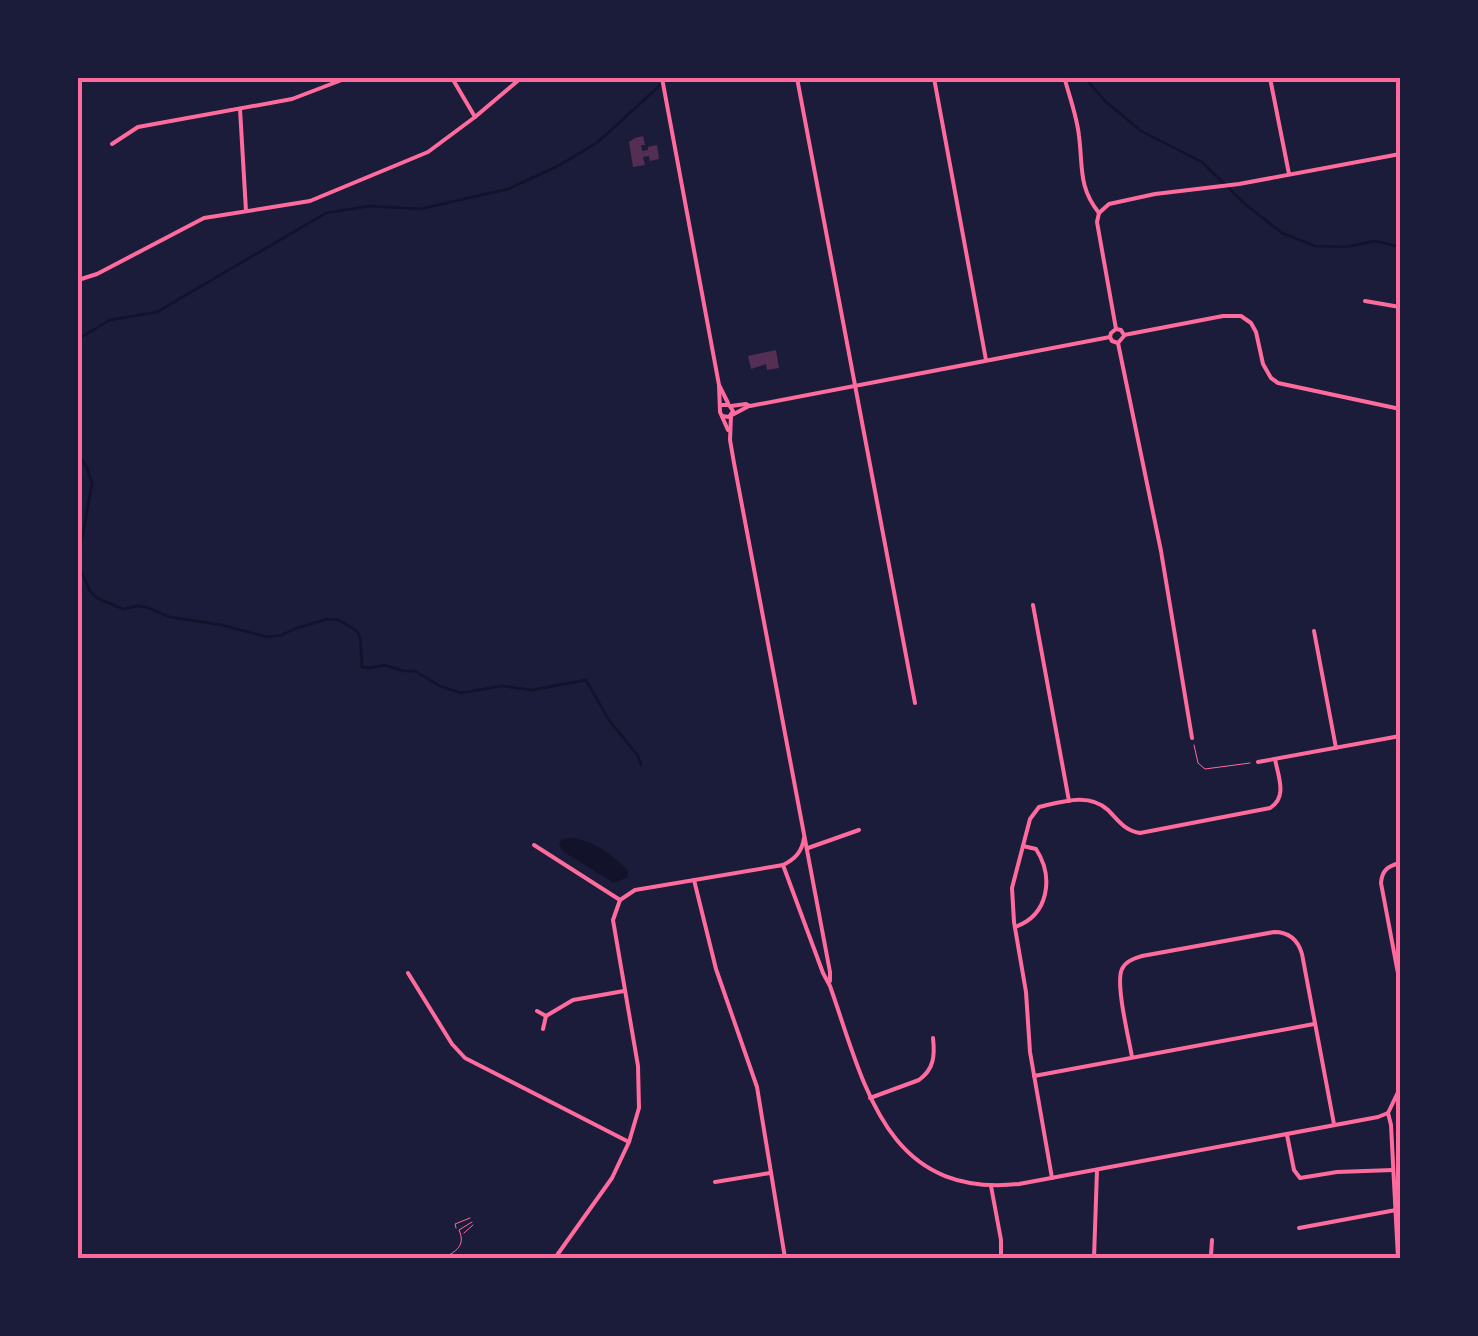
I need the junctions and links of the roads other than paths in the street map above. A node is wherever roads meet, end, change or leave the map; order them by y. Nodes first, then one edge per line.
1 (347, 78) edge
2 (452, 78) edge
3 (521, 78) edge
4 (662, 78) edge
5 (798, 78) edge
6 (934, 78) edge
7 (1270, 78) edge
8 (1065, 80) dead end
9 (240, 109) junction
10 (474, 117) junction
11 (112, 144) dead end
12 (1400, 154) edge
13 (1288, 174) junction
14 (246, 212) junction
15 (1099, 213) junction
16 (78, 280) edge
17 (1365, 300) dead end
18 (1400, 306) edge
19 (1116, 329) junction
20 (1124, 335) junction
21 (1110, 337) junction
22 (1118, 343) junction
23 (986, 360) junction
24 (720, 385) junction
25 (856, 385) junction
26 (730, 405) junction
27 (750, 406) junction
28 (720, 407) junction
29 (1400, 409) edge
30 (722, 416) junction
31 (731, 416) junction
32 (730, 434) junction
33 (1033, 604) dead end
34 (1314, 631) dead end
35 (915, 704) dead end
36 (1400, 736) edge
37 (1192, 738) road end
38 (1336, 748) junction
39 (1276, 759) junction
40 (1258, 762) road end
41 (1068, 801) junction
42 (859, 830) dead end
43 (804, 838) junction
44 (534, 844) dead end
45 (1023, 846) junction
46 (808, 848) junction
47 (1400, 864) edge
48 (782, 865) junction
49 (694, 880) junction
50 (620, 900) junction
51 (1015, 928) junction
52 (408, 973) dead end
53 (1400, 984) edge
54 (830, 986) junction
55 (624, 991) junction
56 (537, 1011) dead end
57 (546, 1016) junction
58 (1314, 1024) junction
59 (543, 1029) dead end
60 (933, 1038) dead end
61 (1132, 1057) junction
62 (1034, 1076) junction
63 (1400, 1088) edge
64 (870, 1098) junction
65 (1388, 1113) junction
66 (1334, 1125) junction
67 (1286, 1134) junction
68 (629, 1142) junction
69 (1097, 1170) junction
70 (1394, 1170) junction
71 (772, 1172) junction
72 (1052, 1178) junction
73 (715, 1182) dead end
74 (991, 1186) junction
75 (1396, 1210) junction
76 (1299, 1228) dead end
77 (1212, 1240) dead end
78 (555, 1258) edge
79 (785, 1258) edge
80 (1001, 1258) edge
81 (1094, 1258) edge
82 (1208, 1258) edge
83 (1398, 1258) edge

1 - 9 street
2 - 10 street
3 - 10 street
4 - 24 street
5 - 25 street
6 - 23 street
7 - 13 street
8 - 15 street
9 - 11 street
9 - 14 street
10 - 14 street
12 - 13 street
13 - 15 street
14 - 16 street
15 - 19 street
17 - 18 street
19 - 20 street
19 - 21 street
20 - 22 street
20 - 29 street
21 - 22 street
21 - 23 street
22 - 37 street
23 - 25 street
24 - 26 street
24 - 28 street
25 - 27 street
25 - 35 street
26 - 27 street
26 - 28 street
26 - 31 street
27 - 31 street
28 - 30 street
30 - 31 street
30 - 32 street
31 - 32 street
32 - 43 street
33 - 41 street
34 - 38 street
36 - 38 street
38 - 39 street
39 - 40 street
39 - 41 street
41 - 45 street
42 - 46 street
43 - 46 street
43 - 48 street
44 - 50 street
45 - 51 street
45 - 51 street
46 - 54 street
47 - 53 street
48 - 49 street
48 - 54 street
49 - 50 street
49 - 71 street
50 - 55 street
51 - 62 street
52 - 68 street
54 - 64 street
55 - 57 street
55 - 68 street
56 - 57 street
57 - 59 street
58 - 61 street
58 - 61 street
58 - 66 street
60 - 64 street
61 - 62 street
62 - 72 street
63 - 65 street
64 - 74 street
65 - 66 street
65 - 70 street
66 - 67 street
67 - 69 street
67 - 70 street
68 - 78 street
69 - 72 street
69 - 81 street
70 - 75 street
71 - 73 street
71 - 79 street
72 - 74 street
74 - 80 street
75 - 76 street
75 - 83 street
77 - 82 street

